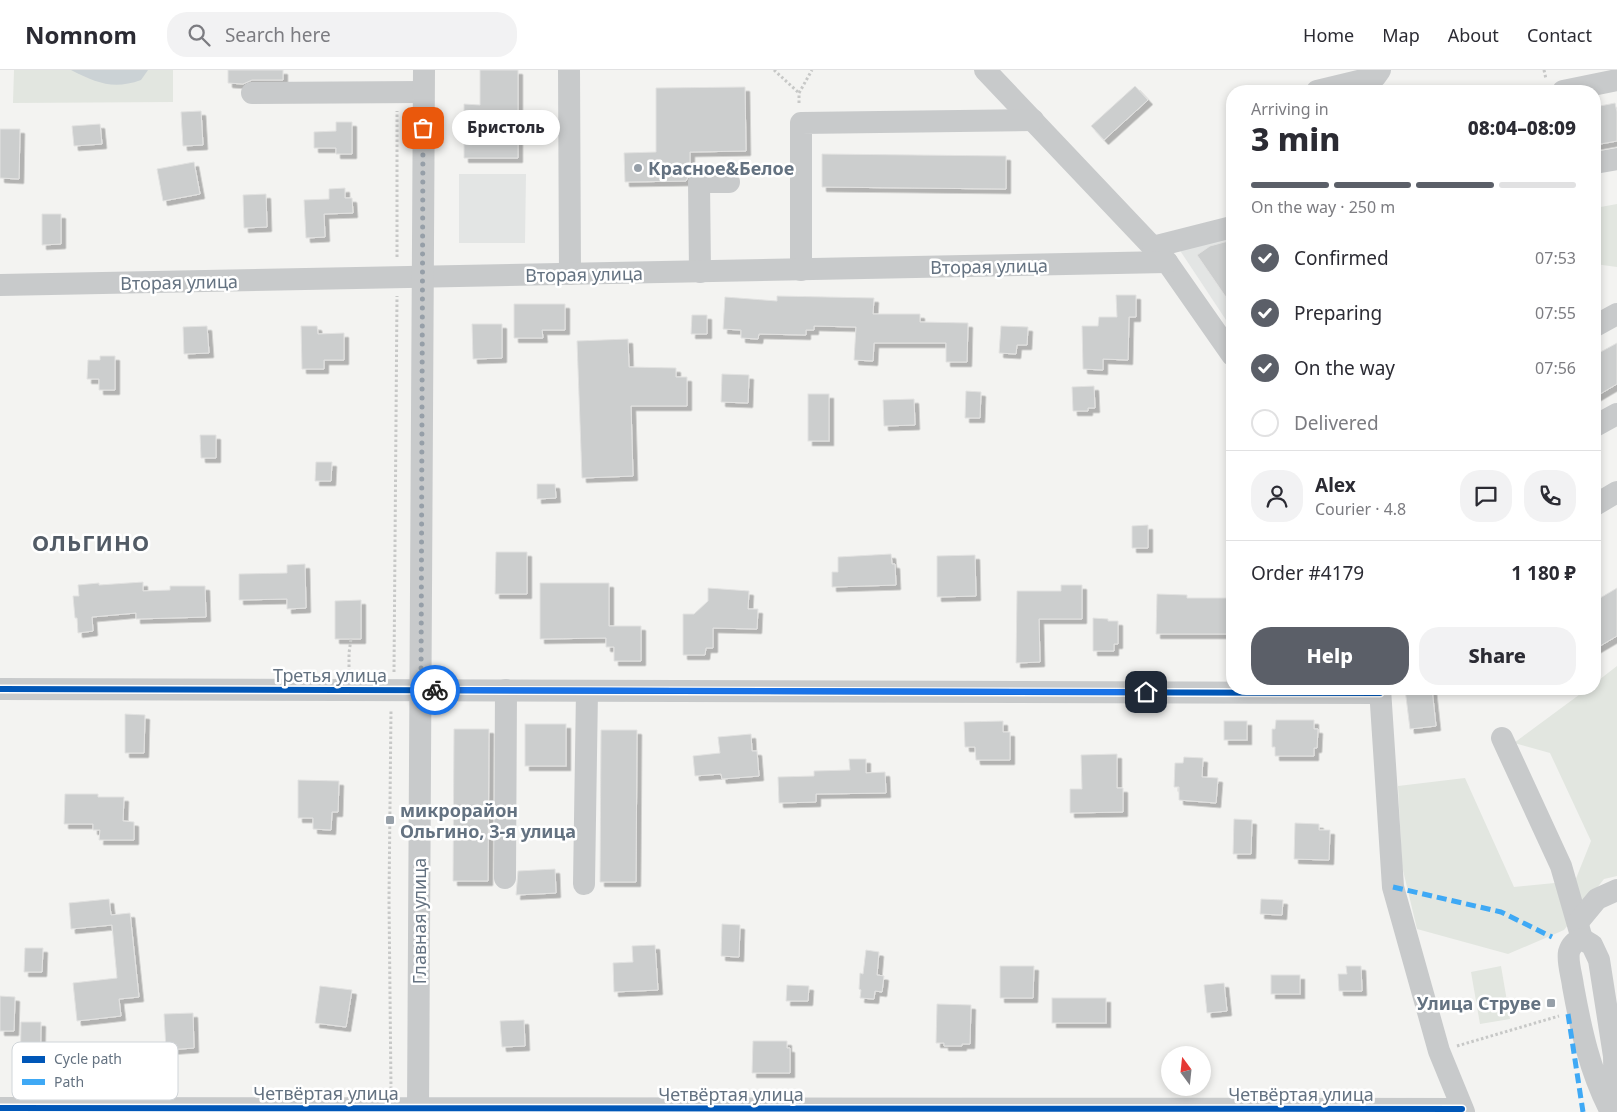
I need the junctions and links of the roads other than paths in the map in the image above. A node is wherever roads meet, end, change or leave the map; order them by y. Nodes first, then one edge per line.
1 (569, 70) edge
2 (984, 70) edge
3 (1380, 70) edge
4 (1617, 80) edge
5 (424, 81) edge
6 (1342, 85) edge
7 (1592, 85) edge
8 (252, 93) dead end
9 (1032, 120) junction
10 (1617, 159) edge
11 (1601, 163) edge
12 (729, 182) dead end
13 (1226, 229) edge
14 (1160, 255) junction
15 (801, 270) junction
16 (700, 272) junction
17 (570, 274) junction
18 (422, 277) junction
19 (0, 286) edge
20 (1617, 314) edge
21 (1601, 323) edge
22 (1226, 347) edge
23 (1617, 414) edge
24 (1601, 423) edge
25 (1617, 492) edge
26 (1601, 501) edge
27 (0, 689) edge
28 (421, 690) junction
29 (506, 690) junction
30 (587, 691) junction
31 (1226, 691) edge
32 (1380, 695) edge
33 (1502, 738) dead end
34 (505, 878) dead end
35 (584, 884) dead end
36 (1617, 890) edge
37 (1580, 931) junction
38 (0, 1108) edge
39 (418, 1110) edge
40 (1463, 1111) edge
41 (1611, 1112) edge
42 (1615, 1112) edge

1 - 17 street
2 - 9 street
3 - 6 street
4 - 7 street
5 - 8 street
5 - 18 street, Главная улица
9 - 14 street
9 - 15 street
10 - 11 street
12 - 16 street
13 - 14 street, Вторая улица
14 - 15 street, Вторая улица
14 - 22 street
15 - 16 street, Вторая улица
16 - 17 street, Вторая улица
17 - 18 street, Вторая улица
18 - 19 street, Вторая улица
18 - 28 street, Главная улица
20 - 21 street
23 - 24 street
25 - 26 street
27 - 28 street, Третья улица
28 - 29 street, Третья улица
28 - 39 street, Главная улица
29 - 30 street, Третья улица
29 - 34 street
30 - 31 street, Третья улица
30 - 35 street
32 - 40 street
33 - 37 street
36 - 37 street
37 - 41 street
37 - 42 street
38 - 39 street, Четвёртая улица
39 - 40 street, Четвёртая улица

